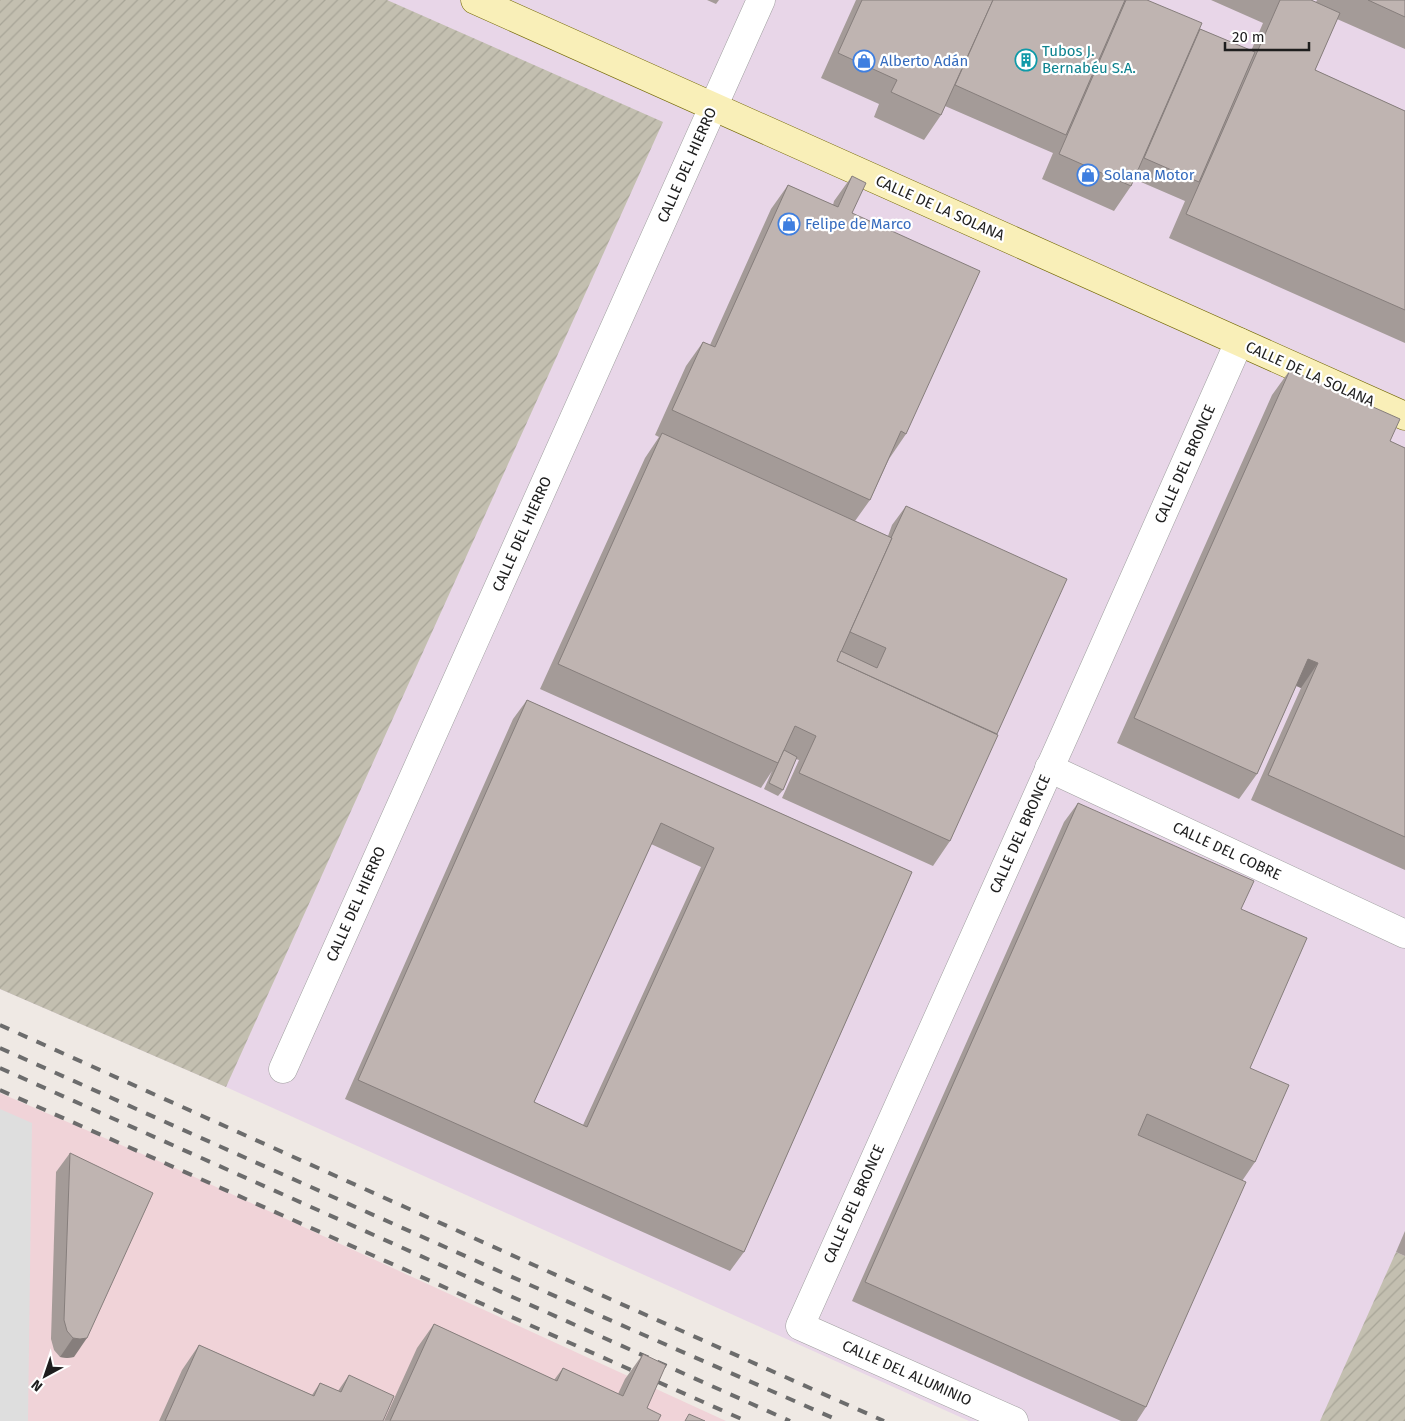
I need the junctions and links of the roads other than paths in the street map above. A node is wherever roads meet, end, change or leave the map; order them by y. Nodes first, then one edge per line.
1 (475, 0) edge
2 (761, 0) edge
3 (713, 107) junction
4 (1240, 342) junction
5 (1405, 416) edge
6 (1049, 768) junction
7 (1405, 934) edge
8 (283, 1069) dead end
9 (800, 1326) joint
10 (1014, 1421) edge

1 - 3 street, CALLE DE LA SOLANA
2 - 3 street, CALLE DEL HIERRO
3 - 4 street, CALLE DE LA SOLANA
3 - 8 street, CALLE DEL HIERRO
4 - 5 street, CALLE DE LA SOLANA
4 - 6 street, CALLE DEL BRONCE
6 - 7 street, CALLE DEL COBRE
6 - 9 street, CALLE DEL BRONCE
9 - 10 street, CALLE DEL ALUMINIO

